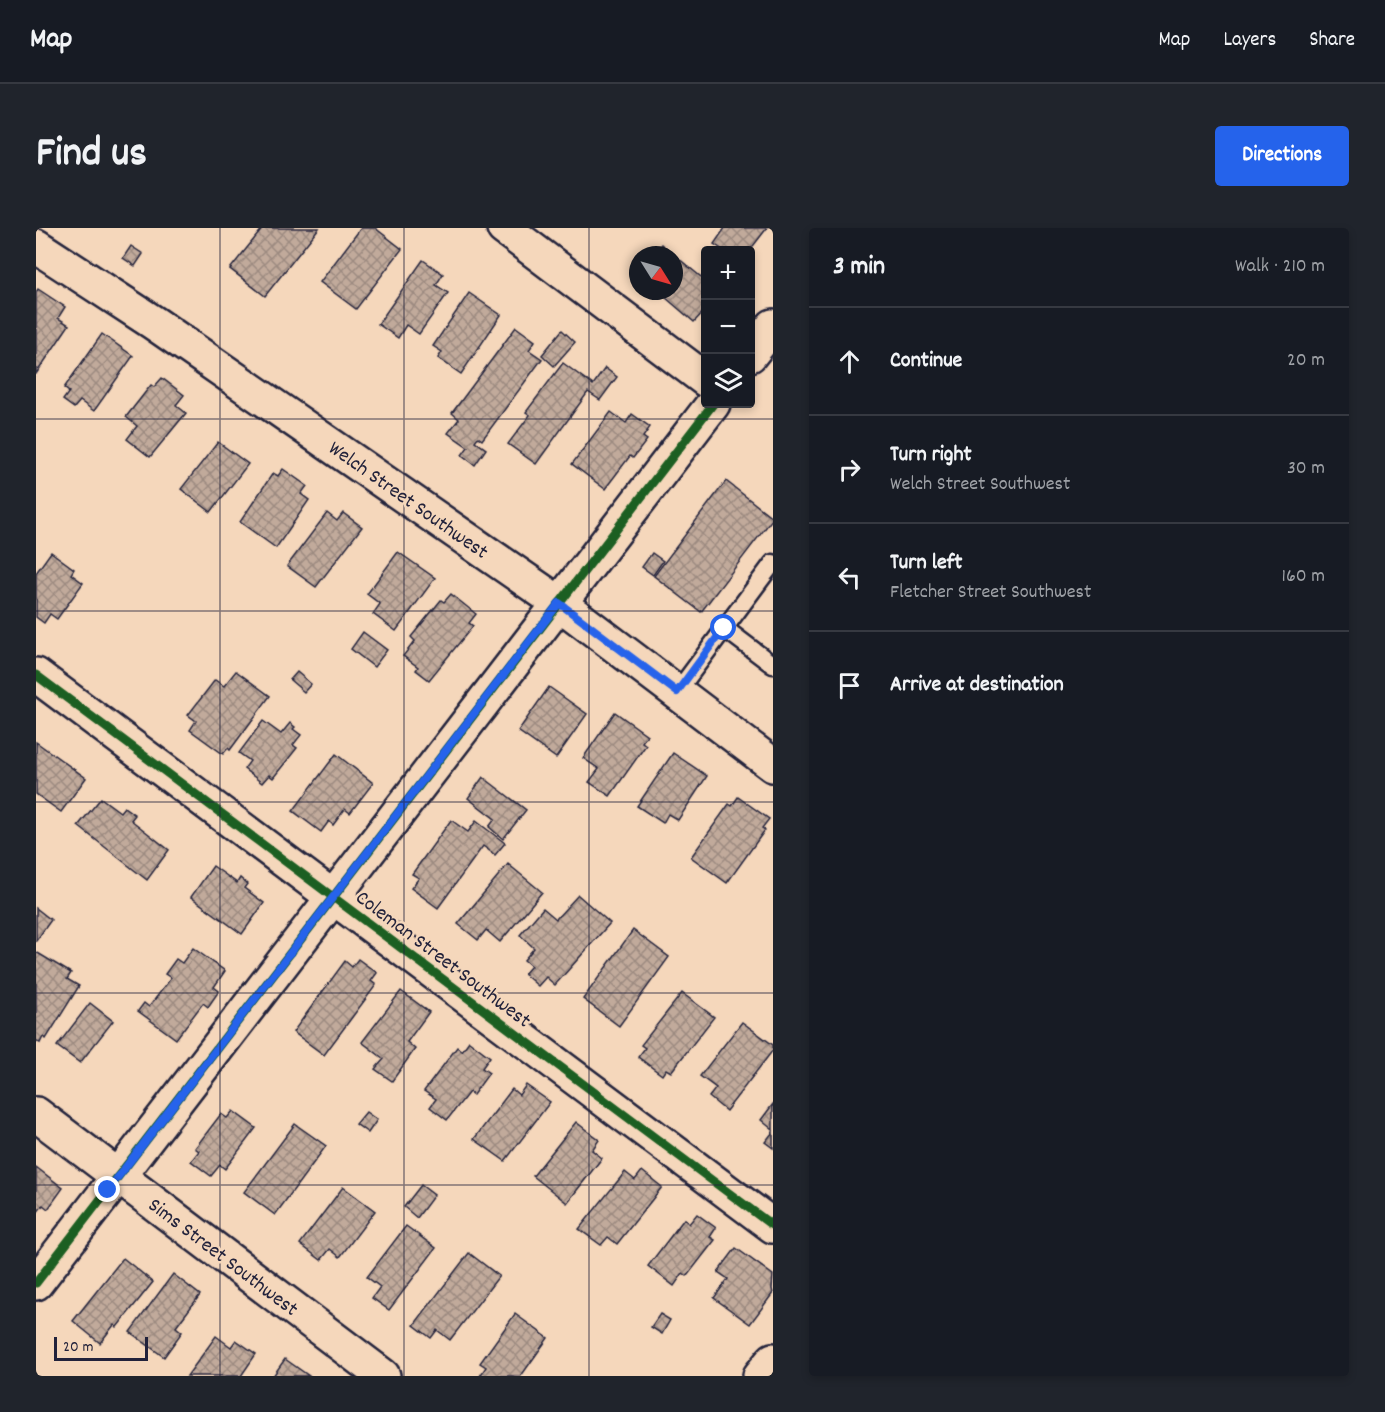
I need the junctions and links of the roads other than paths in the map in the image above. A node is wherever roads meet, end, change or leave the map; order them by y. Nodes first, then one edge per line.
1 (504, 228) edge
2 (36, 246) edge
3 (773, 326) edge
4 (751, 354) edge
5 (701, 377) edge
6 (710, 408) edge
7 (773, 563) edge
8 (559, 603) junction
9 (724, 628) junction
10 (773, 664) edge
11 (36, 675) edge
12 (677, 692) junction
13 (773, 765) edge
14 (333, 898) junction
15 (36, 1114) edge
16 (118, 1176) junction
17 (773, 1226) edge
18 (36, 1283) edge
19 (773, 1360) edge
20 (383, 1376) edge
21 (760, 1376) edge

1 - 5 street
2 - 8 street, Welch Street Southwest
3 - 4 street
6 - 8 street
7 - 9 lane
8 - 12 street, Welch Street Southwest
8 - 14 street
9 - 10 lane
9 - 12 lane
11 - 14 street, Coleman Street Southwest
12 - 13 street, Welch Street Southwest
14 - 16 street
14 - 17 street, Coleman Street Southwest
15 - 16 street, Sims Street Southwest
16 - 18 street
16 - 20 street, Sims Street Southwest
19 - 21 street

